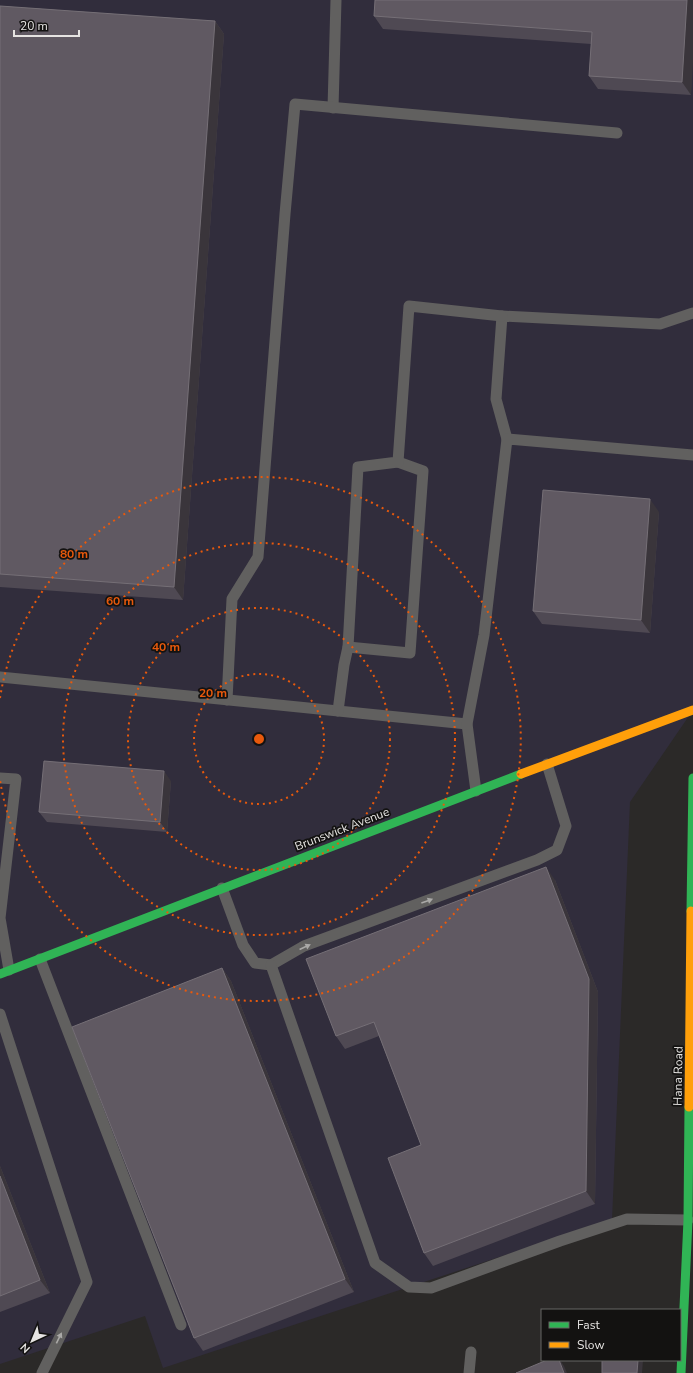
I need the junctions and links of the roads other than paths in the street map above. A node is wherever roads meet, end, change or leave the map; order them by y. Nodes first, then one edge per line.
1 (336, 0) edge
2 (333, 108) junction
3 (617, 133) dead end
4 (693, 313) edge
5 (502, 316) junction
6 (507, 439) junction
7 (693, 455) edge
8 (398, 462) junction
9 (348, 647) junction
10 (0, 677) edge
11 (227, 700) junction
12 (693, 710) edge
13 (338, 711) junction
14 (467, 724) junction
15 (547, 764) junction
16 (0, 778) edge
17 (693, 778) edge
18 (476, 791) junction
19 (222, 888) junction
20 (0, 918) edge
21 (40, 958) junction
22 (271, 966) junction
23 (5, 972) edge
24 (0, 1014) edge
25 (688, 1220) junction
26 (181, 1325) edge
27 (471, 1352) dead end
28 (42, 1373) edge
29 (469, 1373) edge
30 (681, 1373) edge

1 - 2 lane
2 - 3 lane
2 - 11 lane
4 - 5 lane
5 - 6 lane
5 - 8 lane
6 - 7 lane
6 - 14 lane
8 - 9 lane
8 - 9 lane
9 - 13 lane
10 - 11 lane
11 - 13 lane
12 - 15 street, Brunswick Avenue
13 - 14 lane
14 - 18 lane
15 - 18 street, Brunswick Avenue
22 -> 15 lane
16 - 20 lane
17 - 25 street, Hana Road
18 - 19 street, Brunswick Avenue
19 - 21 street, Brunswick Avenue
19 - 22 lane
20 - 23 lane
21 - 23 street, Brunswick Avenue
21 - 26 lane
22 - 25 lane
28 -> 24 lane
25 - 30 street, Hana Road
27 - 29 lane

